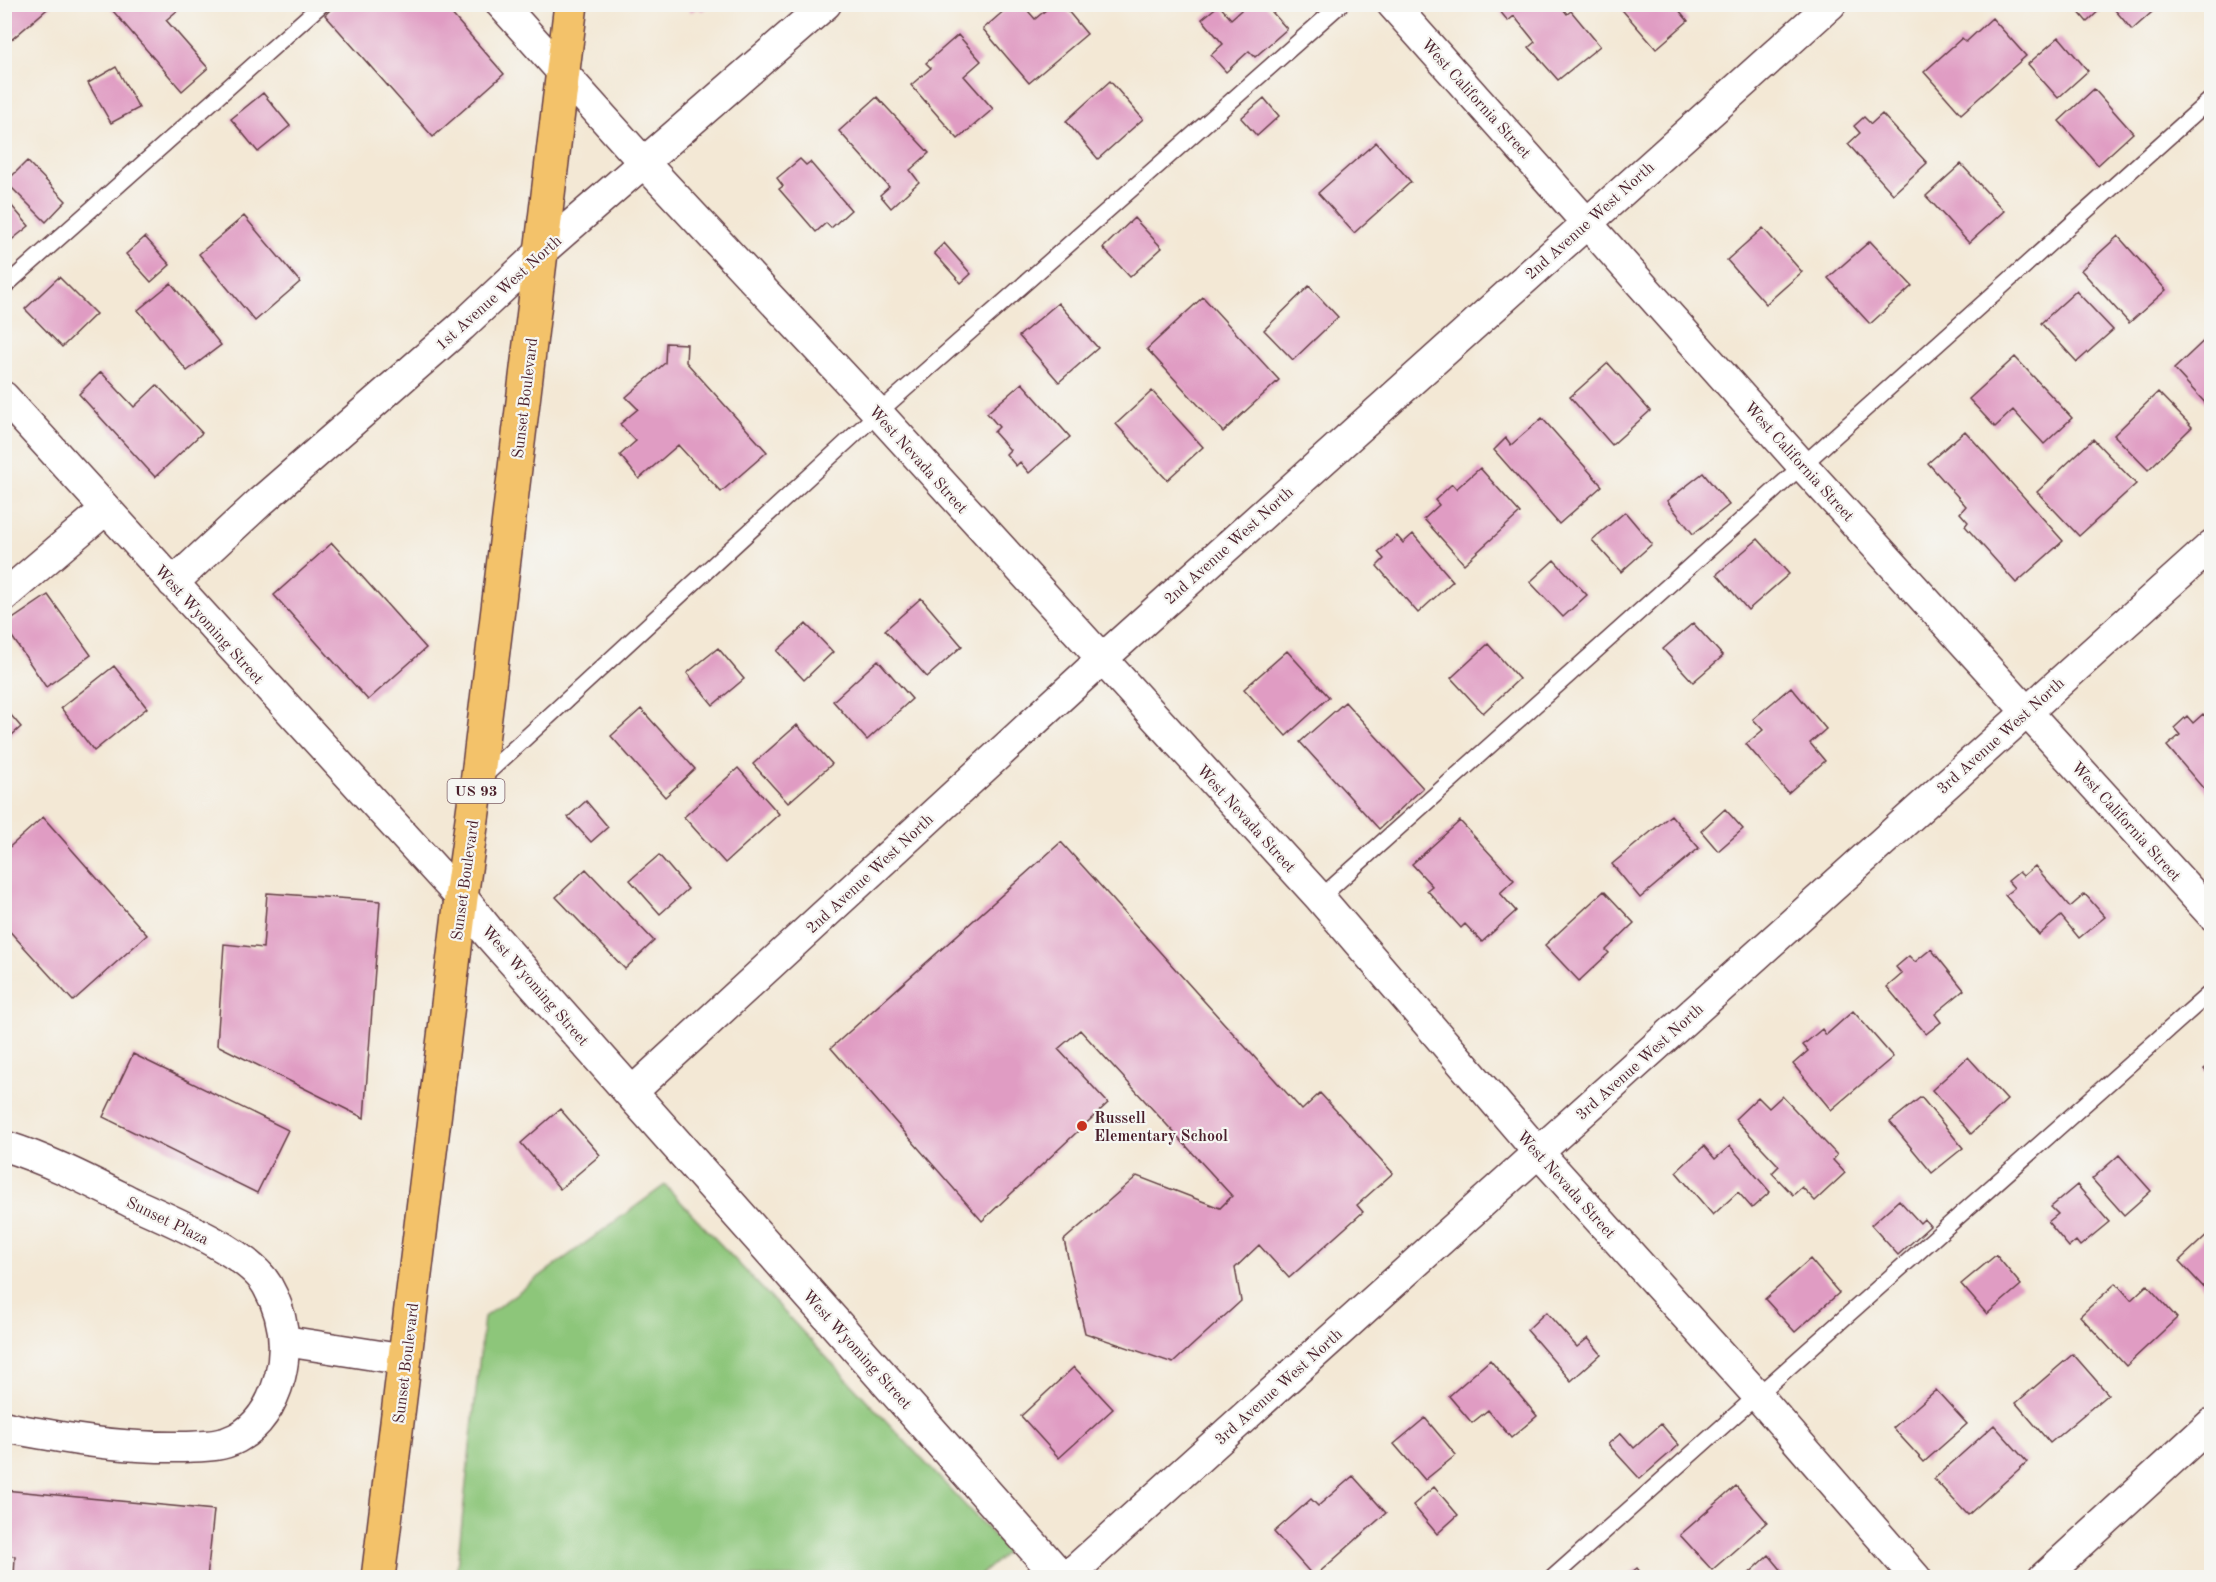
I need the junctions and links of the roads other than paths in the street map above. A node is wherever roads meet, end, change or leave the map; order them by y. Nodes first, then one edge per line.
1 (322, 4) edge
2 (501, 4) edge
3 (571, 4) edge
4 (826, 4) edge
5 (1341, 4) edge
6 (1392, 4) edge
7 (1831, 4) edge
8 (562, 72) junction
9 (2211, 99) edge
10 (645, 163) junction
11 (1587, 222) junction
12 (543, 250) junction
13 (4, 287) edge
14 (4, 398) edge
15 (878, 413) junction
16 (1802, 465) junction
17 (106, 510) junction
18 (2211, 544) edge
19 (174, 583) junction
20 (4, 596) edge
21 (1102, 659) junction
22 (2026, 711) junction
23 (477, 783) junction
24 (461, 898) junction
25 (1320, 898) junction
26 (2211, 915) edge
27 (2211, 991) edge
28 (631, 1093) junction
29 (4, 1146) edge
30 (1538, 1152) junction
31 (285, 1341) junction
32 (406, 1360) junction
33 (1758, 1396) junction
34 (2211, 1423) edge
35 (4, 1426) edge
36 (378, 1578) edge
37 (1061, 1578) edge
38 (1066, 1578) edge
39 (1552, 1578) edge
40 (1916, 1578) edge
41 (2043, 1578) edge

1 - 13 lane
2 - 8 street, West Nevada Street
3 - 8 main road, Sunset Boulevard / US 93
4 - 10 street, 1st Avenue West North
5 - 15 lane
6 - 11 street, West California Street
7 - 11 street, 2nd Avenue West North
8 - 10 street, West Nevada Street
8 - 12 main road, Sunset Boulevard / US 93
9 - 16 lane
10 - 12 street, 1st Avenue West North
10 - 15 street, West Nevada Street
11 - 16 street, West California Street
11 - 21 street, 2nd Avenue West North
12 - 19 street, 1st Avenue West North
12 - 23 main road, Sunset Boulevard / US 93
14 - 17 street, West Wyoming Street
15 - 21 street, West Nevada Street
15 - 23 lane
16 - 22 street, West California Street
16 - 25 lane
17 - 19 street, West Wyoming Street
17 - 20 street
18 - 22 street, 3rd Avenue West North
19 - 24 street, West Wyoming Street
21 - 25 street, West Nevada Street
21 - 28 street, 2nd Avenue West North
22 - 26 street, West California Street
22 - 30 street, 3rd Avenue West North
23 - 24 main road, Sunset Boulevard / US 93
24 - 28 street, West Wyoming Street
24 - 32 main road, Sunset Boulevard / US 93
25 - 30 street, West Nevada Street
27 - 33 lane
28 - 37 street, West Wyoming Street
29 - 31 street, Sunset Plaza
30 - 33 street, West Nevada Street
30 - 38 street, 3rd Avenue West North
31 - 32 street
31 - 35 street, Sunset Plaza
32 - 36 main road, Sunset Boulevard / US 93
33 - 39 lane
33 - 40 street, West Nevada Street
34 - 41 street

